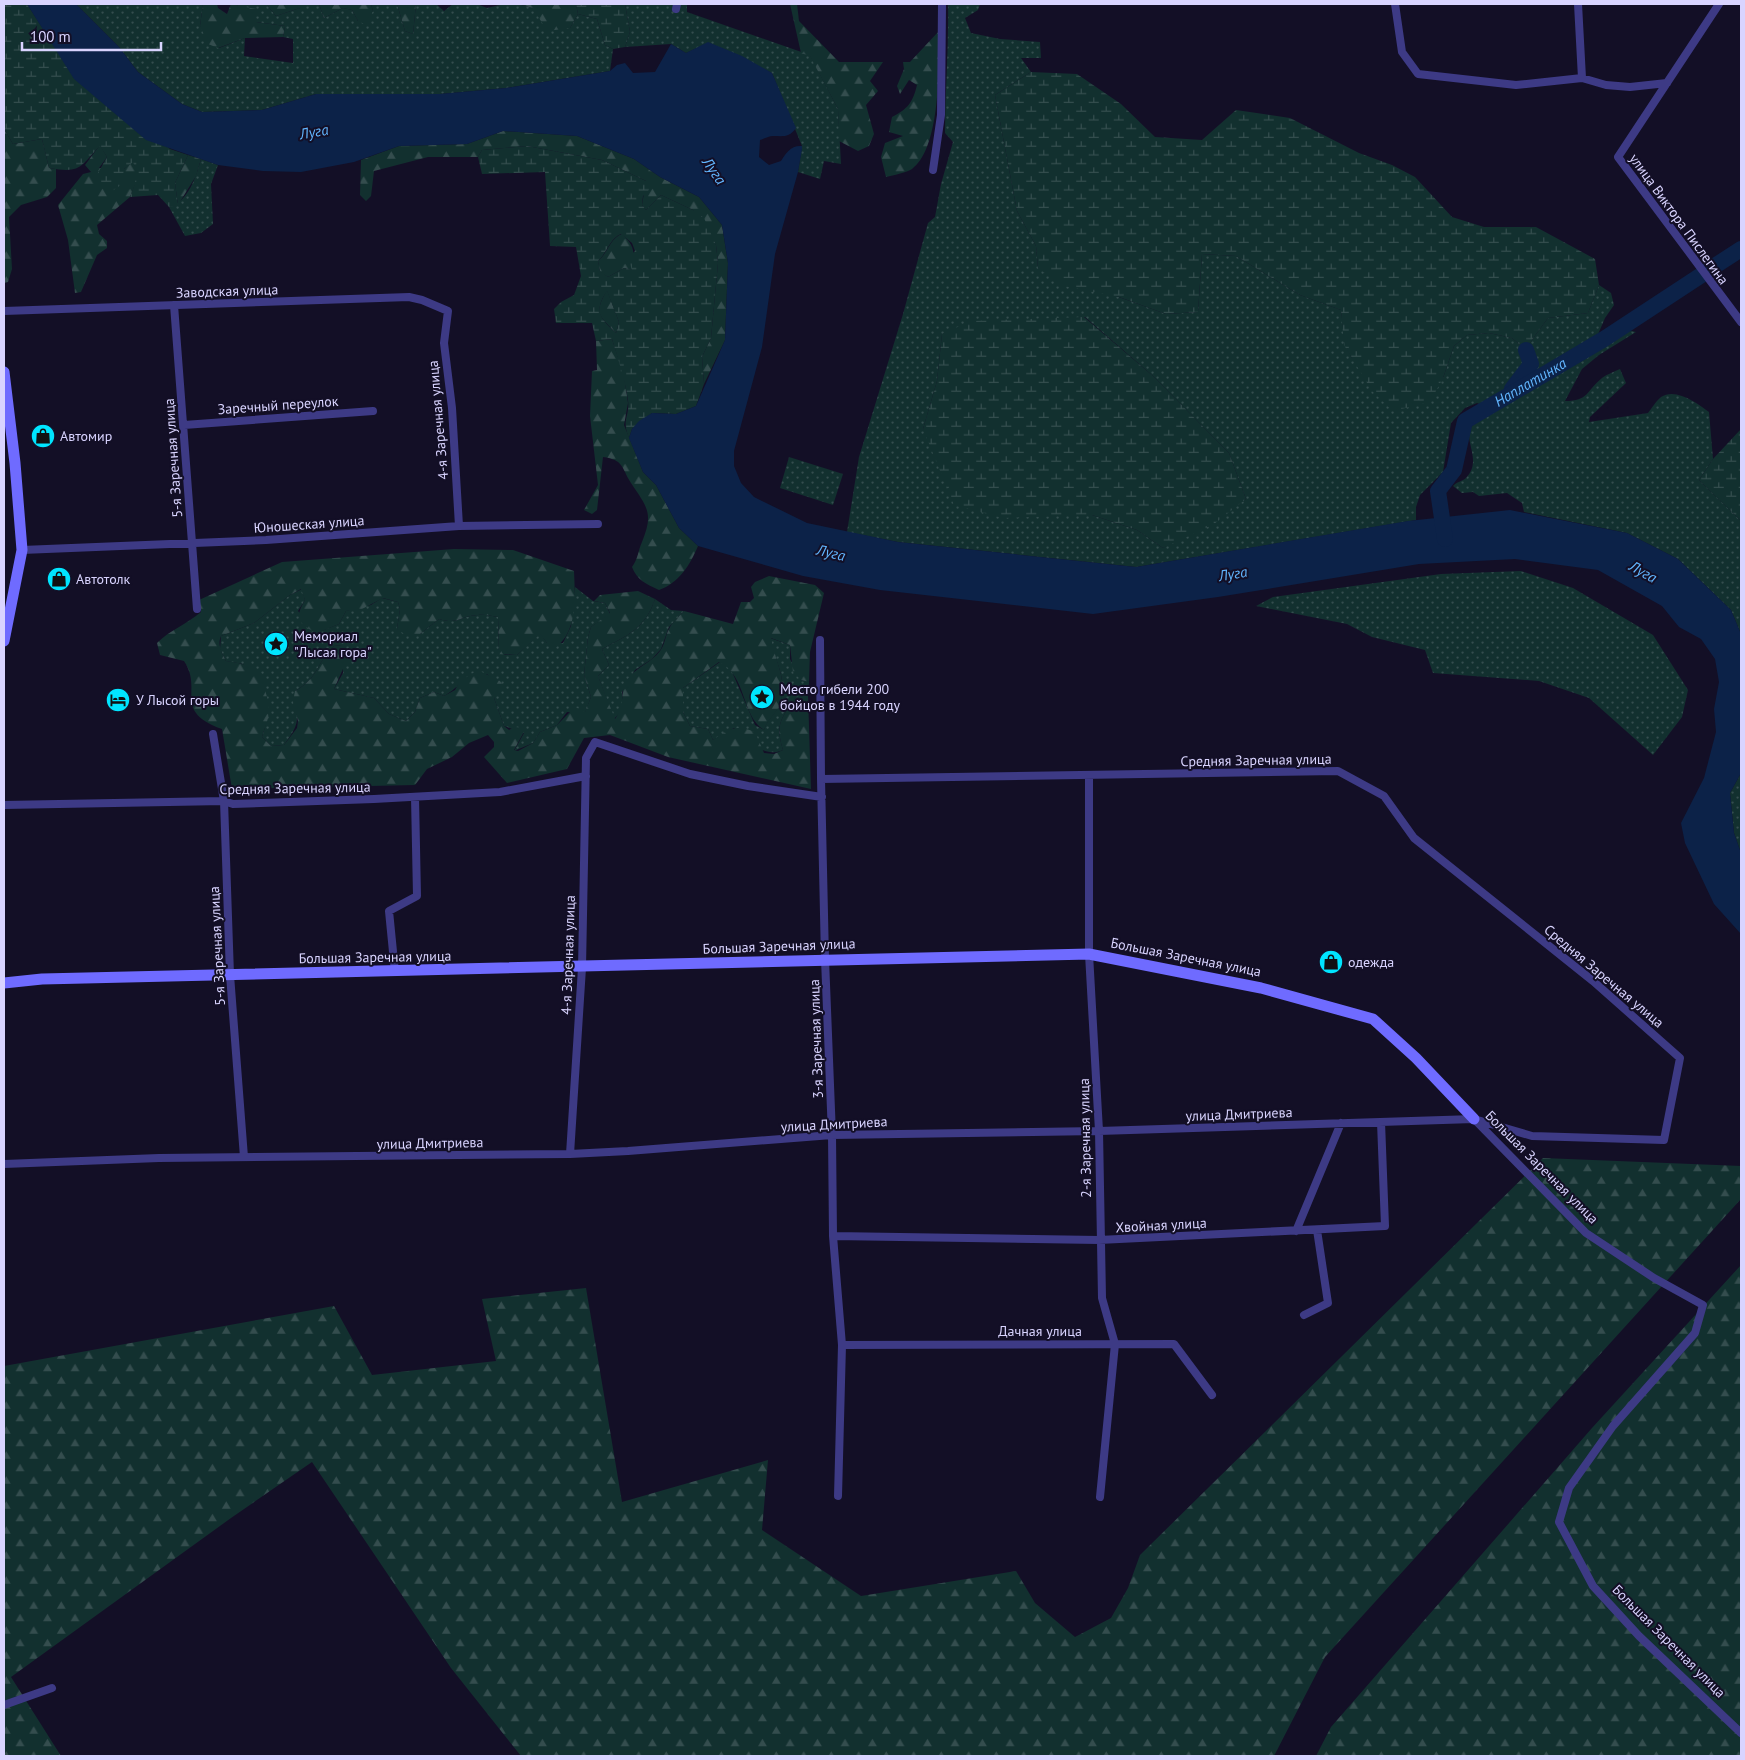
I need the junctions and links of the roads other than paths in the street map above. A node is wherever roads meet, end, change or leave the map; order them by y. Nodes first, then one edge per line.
1 (942, 4) edge
2 (1395, 4) edge
3 (1578, 4) edge
4 (1719, 4) edge
5 (1582, 78) junction
6 (1667, 83) junction
7 (933, 170) dead end
8 (174, 305) junction
9 (4, 311) edge
10 (448, 311) joint
11 (1741, 322) edge
12 (4, 372) edge
13 (373, 410) dead end
14 (184, 425) junction
15 (598, 524) dead end
16 (459, 526) junction
17 (191, 543) junction
18 (22, 550) junction
19 (197, 609) dead end
20 (820, 640) dead end
21 (4, 642) edge
22 (213, 734) dead end
23 (586, 776) junction
24 (1089, 776) junction
25 (821, 779) junction
26 (415, 797) junction
27 (822, 797) junction
28 (224, 801) junction
29 (4, 805) edge
30 (1089, 954) junction
31 (825, 959) junction
32 (582, 968) junction
33 (395, 972) junction
34 (230, 975) junction
35 (4, 983) edge
36 (1474, 1119) junction
37 (1382, 1122) junction
38 (1341, 1123) junction
39 (1099, 1131) junction
40 (832, 1135) junction
41 (1664, 1140) joint
42 (570, 1154) junction
43 (244, 1157) junction
44 (4, 1164) edge
45 (1317, 1230) junction
46 (1296, 1231) junction
47 (833, 1236) junction
48 (1099, 1240) junction
49 (1304, 1315) dead end
50 (1115, 1344) junction
51 (842, 1345) junction
52 (1212, 1394) dead end
53 (838, 1496) dead end
54 (1100, 1497) dead end
55 (52, 1688) dead end
56 (4, 1705) edge
57 (1741, 1733) edge

1 - 7 street
2 - 5 street
3 - 5 street
4 - 6 street, улица Виктора Пислегина
5 - 6 street
6 - 11 street, улица Виктора Пислегина
8 - 9 street, Заводская улица
8 - 10 street, Заводская улица
8 - 14 street, 5-я Заречная улица
10 - 16 street, 4-я Заречная улица
12 - 18 street
13 - 14 street, Заречный переулок
14 - 17 street, 5-я Заречная улица
15 - 16 street, Юношеская улица
16 - 17 street, Юношеская улица
17 - 18 street, Юношеская улица
17 - 19 street, 5-я Заречная улица
18 - 21 street
20 - 25 street, 3-я Заречная улица
22 - 28 street, 5-я Заречная улица
23 - 26 street, Средняя Заречная улица
23 - 27 street, 4-я Заречная улица
23 - 32 street, 4-я Заречная улица
24 - 25 street, Средняя Заречная улица
24 - 30 street, 2-я Заречная улица
24 - 41 street, Средняя Заречная улица
25 - 27 street, 3-я Заречная улица
26 - 28 street, Средняя Заречная улица
26 - 33 street
27 - 31 street, 3-я Заречная улица
28 - 29 street, Средняя Заречная улица
28 - 34 street, 5-я Заречная улица
30 - 31 street, Большая Заречная улица
30 - 36 street, Большая Заречная улица
30 - 39 street, 2-я Заречная улица
31 - 32 street, Большая Заречная улица
31 - 40 street, 3-я Заречная улица
32 - 33 street, Большая Заречная улица
32 - 42 street, 4-я Заречная улица
33 - 34 street, Большая Заречная улица
34 - 35 street, Большая Заречная улица
34 - 43 street, 5-я Заречная улица
36 - 37 street, улица Дмитриева
36 - 41 street, улица Дмитриева
36 - 57 street, Большая Заречная улица
37 - 38 street, улица Дмитриева
37 - 45 street, Хвойная улица
38 - 39 street, улица Дмитриева
38 - 46 street
39 - 40 street, улица Дмитриева
39 - 48 street, 2-я Заречная улица
40 - 42 street, улица Дмитриева
40 - 47 street, 3-я Заречная улица
42 - 43 street, улица Дмитриева
43 - 44 street, улица Дмитриева
45 - 46 street, Хвойная улица
45 - 49 street
46 - 48 street, Хвойная улица
47 - 48 street, Хвойная улица
47 - 51 street, 3-я Заречная улица
48 - 50 street, 2-я Заречная улица
50 - 51 street, Дачная улица
50 - 52 street, Дачная улица
50 - 54 street, 2-я Заречная улица
51 - 53 street, 3-я Заречная улица
55 - 56 street

